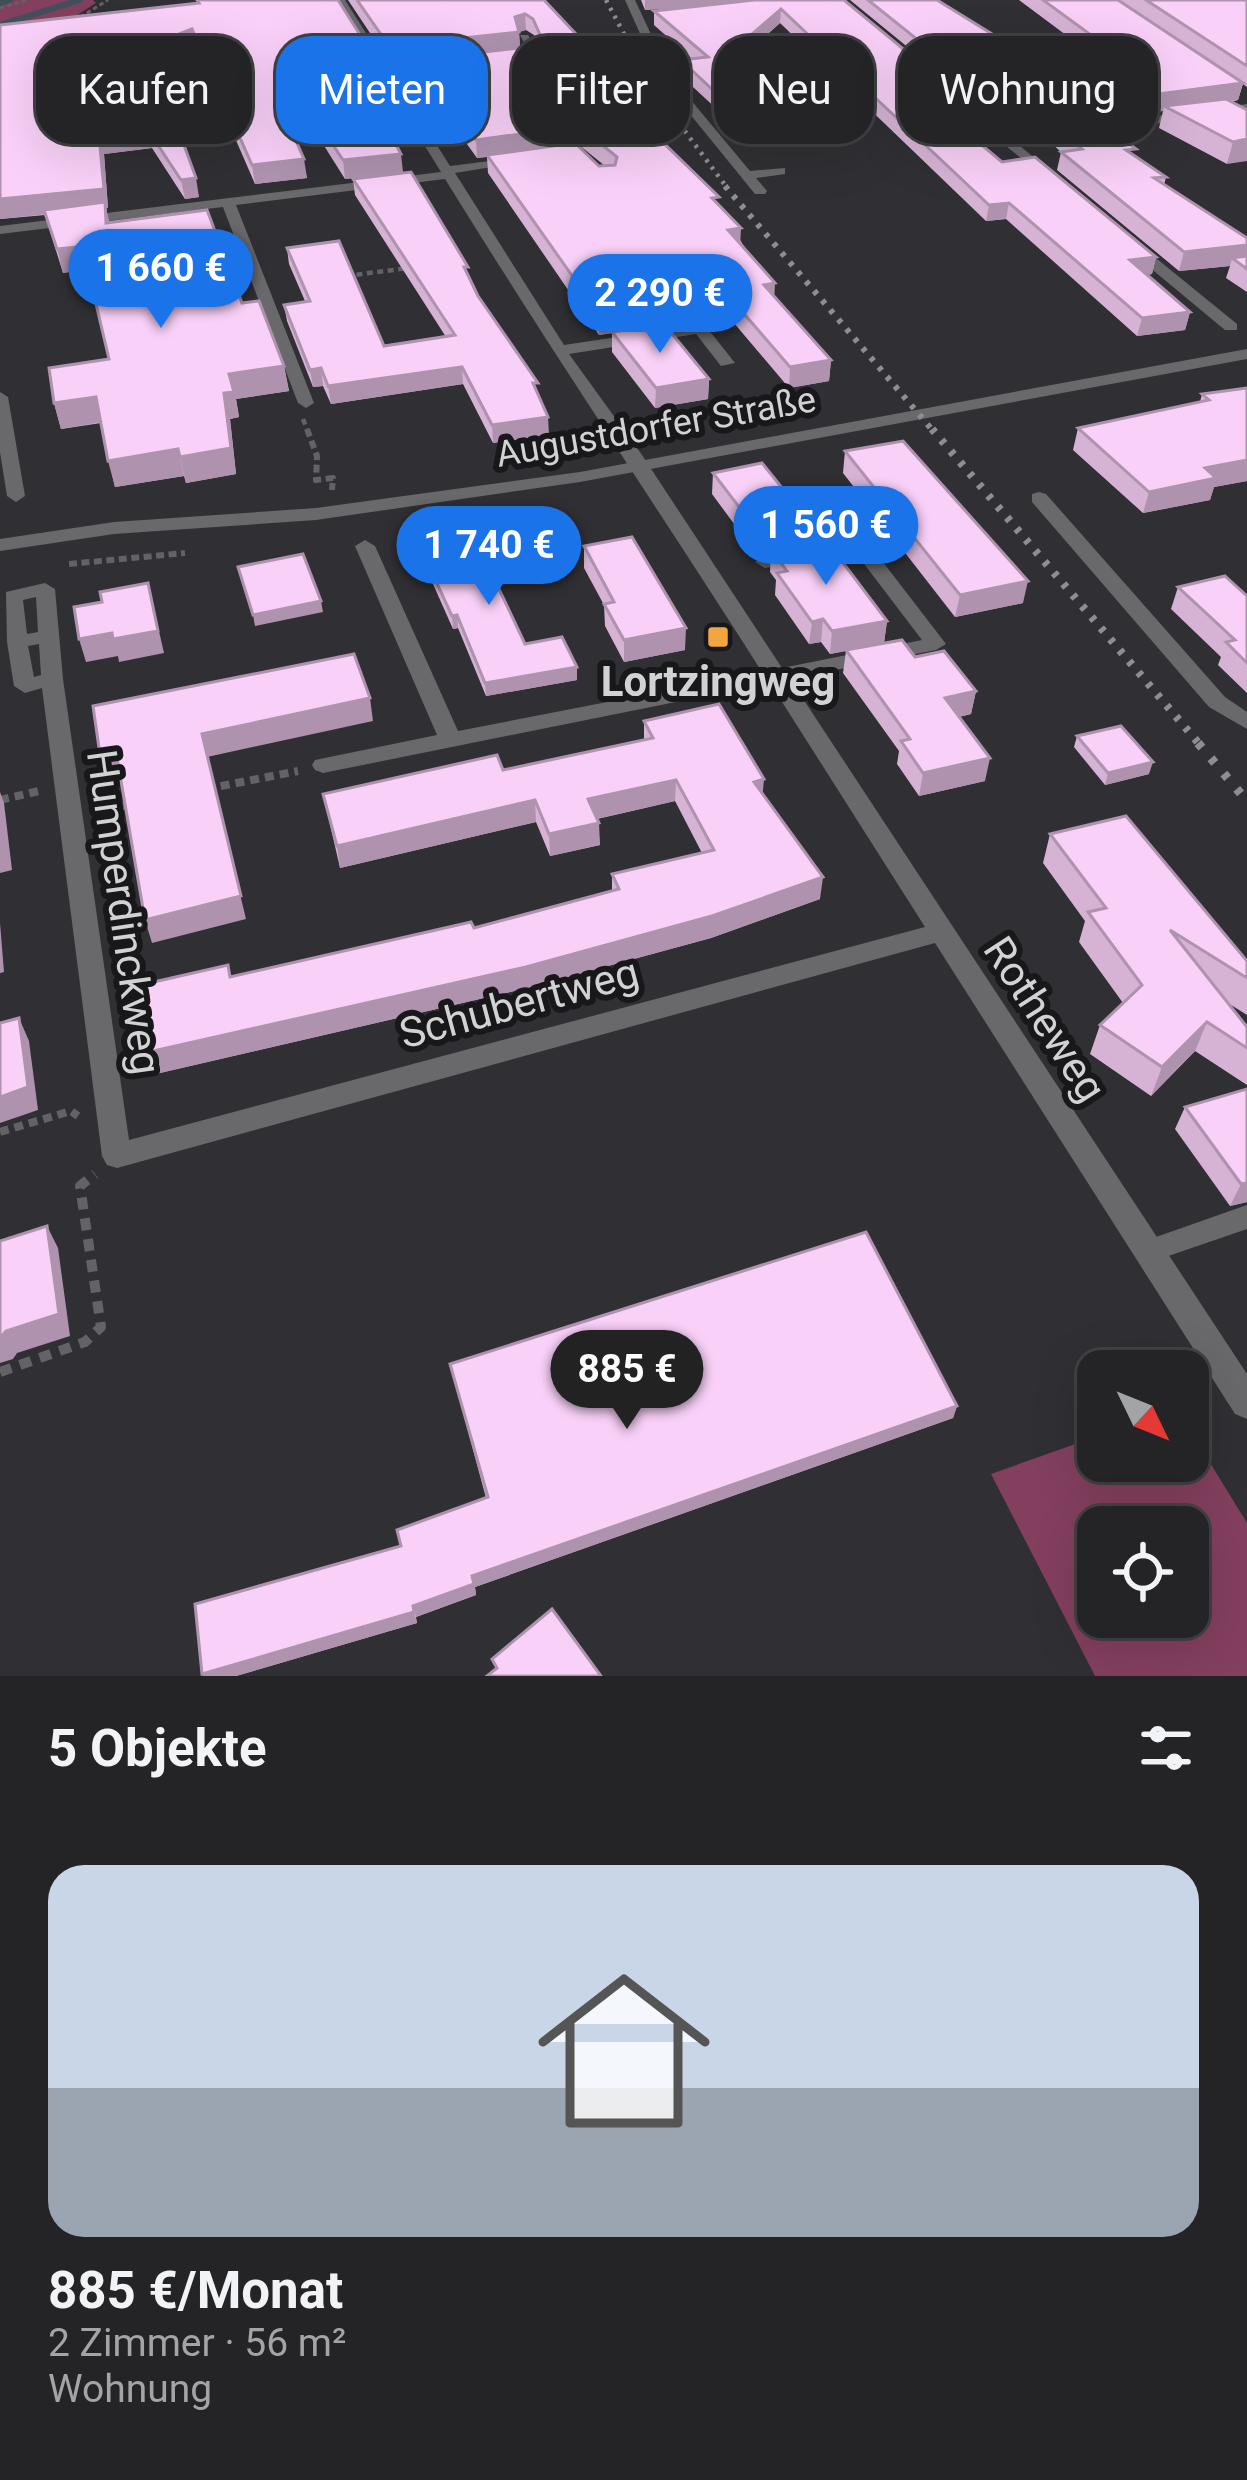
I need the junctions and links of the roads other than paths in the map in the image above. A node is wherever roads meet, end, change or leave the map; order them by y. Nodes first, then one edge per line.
1 (340, 0) edge
2 (630, 0) edge
3 (663, 16) edge
4 (639, 19) junction
5 (362, 36) edge
6 (1247, 108) edge
7 (1158, 120) edge
8 (430, 144) edge
9 (1009, 144) edge
10 (535, 159) edge
11 (780, 171) dead end
12 (448, 172) junction
13 (748, 175) junction
14 (1056, 182) edge
15 (760, 191) dead end
16 (228, 203) junction
17 (0, 230) edge
18 (1125, 239) edge
19 (676, 298) dead end
20 (1236, 306) dead end
21 (1210, 310) junction
22 (1231, 327) dead end
23 (699, 329) junction
24 (559, 351) junction
25 (1247, 354) edge
26 (727, 363) dead end
27 (0, 397) edge
28 (306, 403) road end
29 (640, 467) junction
30 (16, 496) dead end
31 (1039, 498) dead end
32 (838, 518) dead end
33 (860, 544) junction
34 (0, 545) edge
35 (365, 546) dead end
36 (765, 562) dead end
37 (48, 636) junction
38 (17, 642) junction
39 (777, 677) junction
40 (52, 679) junction
41 (1247, 722) edge
42 (451, 741) junction
43 (322, 766) road end
44 (942, 932) junction
45 (117, 1156) joint
46 (1247, 1217) edge
47 (1148, 1250) junction
48 (1247, 1403) edge

1 - 5 street, Rotheweg
2 - 4 street
3 - 4 street
4 - 13 street
6 - 7 street
8 - 12 street, Rotheweg
9 - 14 street
10 - 12 street
11 - 13 street
12 - 16 street
12 - 24 street, Rotheweg
13 - 15 street
16 - 17 street
16 - 28 street
18 - 21 street
19 - 23 street
20 - 21 street
21 - 22 street
23 - 24 street
23 - 26 street
24 - 29 street, Rotheweg
25 - 29 street, Augustdorfer Straße
27 - 30 street
29 - 34 street, Augustdorfer Straße
29 - 39 street, Rotheweg
31 - 41 street
32 - 33 street
33 - 36 street
33 - 39 street
35 - 42 street
37 - 38 street
37 - 38 street, Humperdinckweg
37 - 40 street, Humperdinckweg
38 - 40 street
39 - 42 street
39 - 44 street, Rotheweg
40 - 45 street, Humperdinckweg
42 - 43 street
44 - 45 street, Schubertweg
44 - 47 street, Rotheweg
46 - 47 lane
47 - 48 street, Rotheweg

